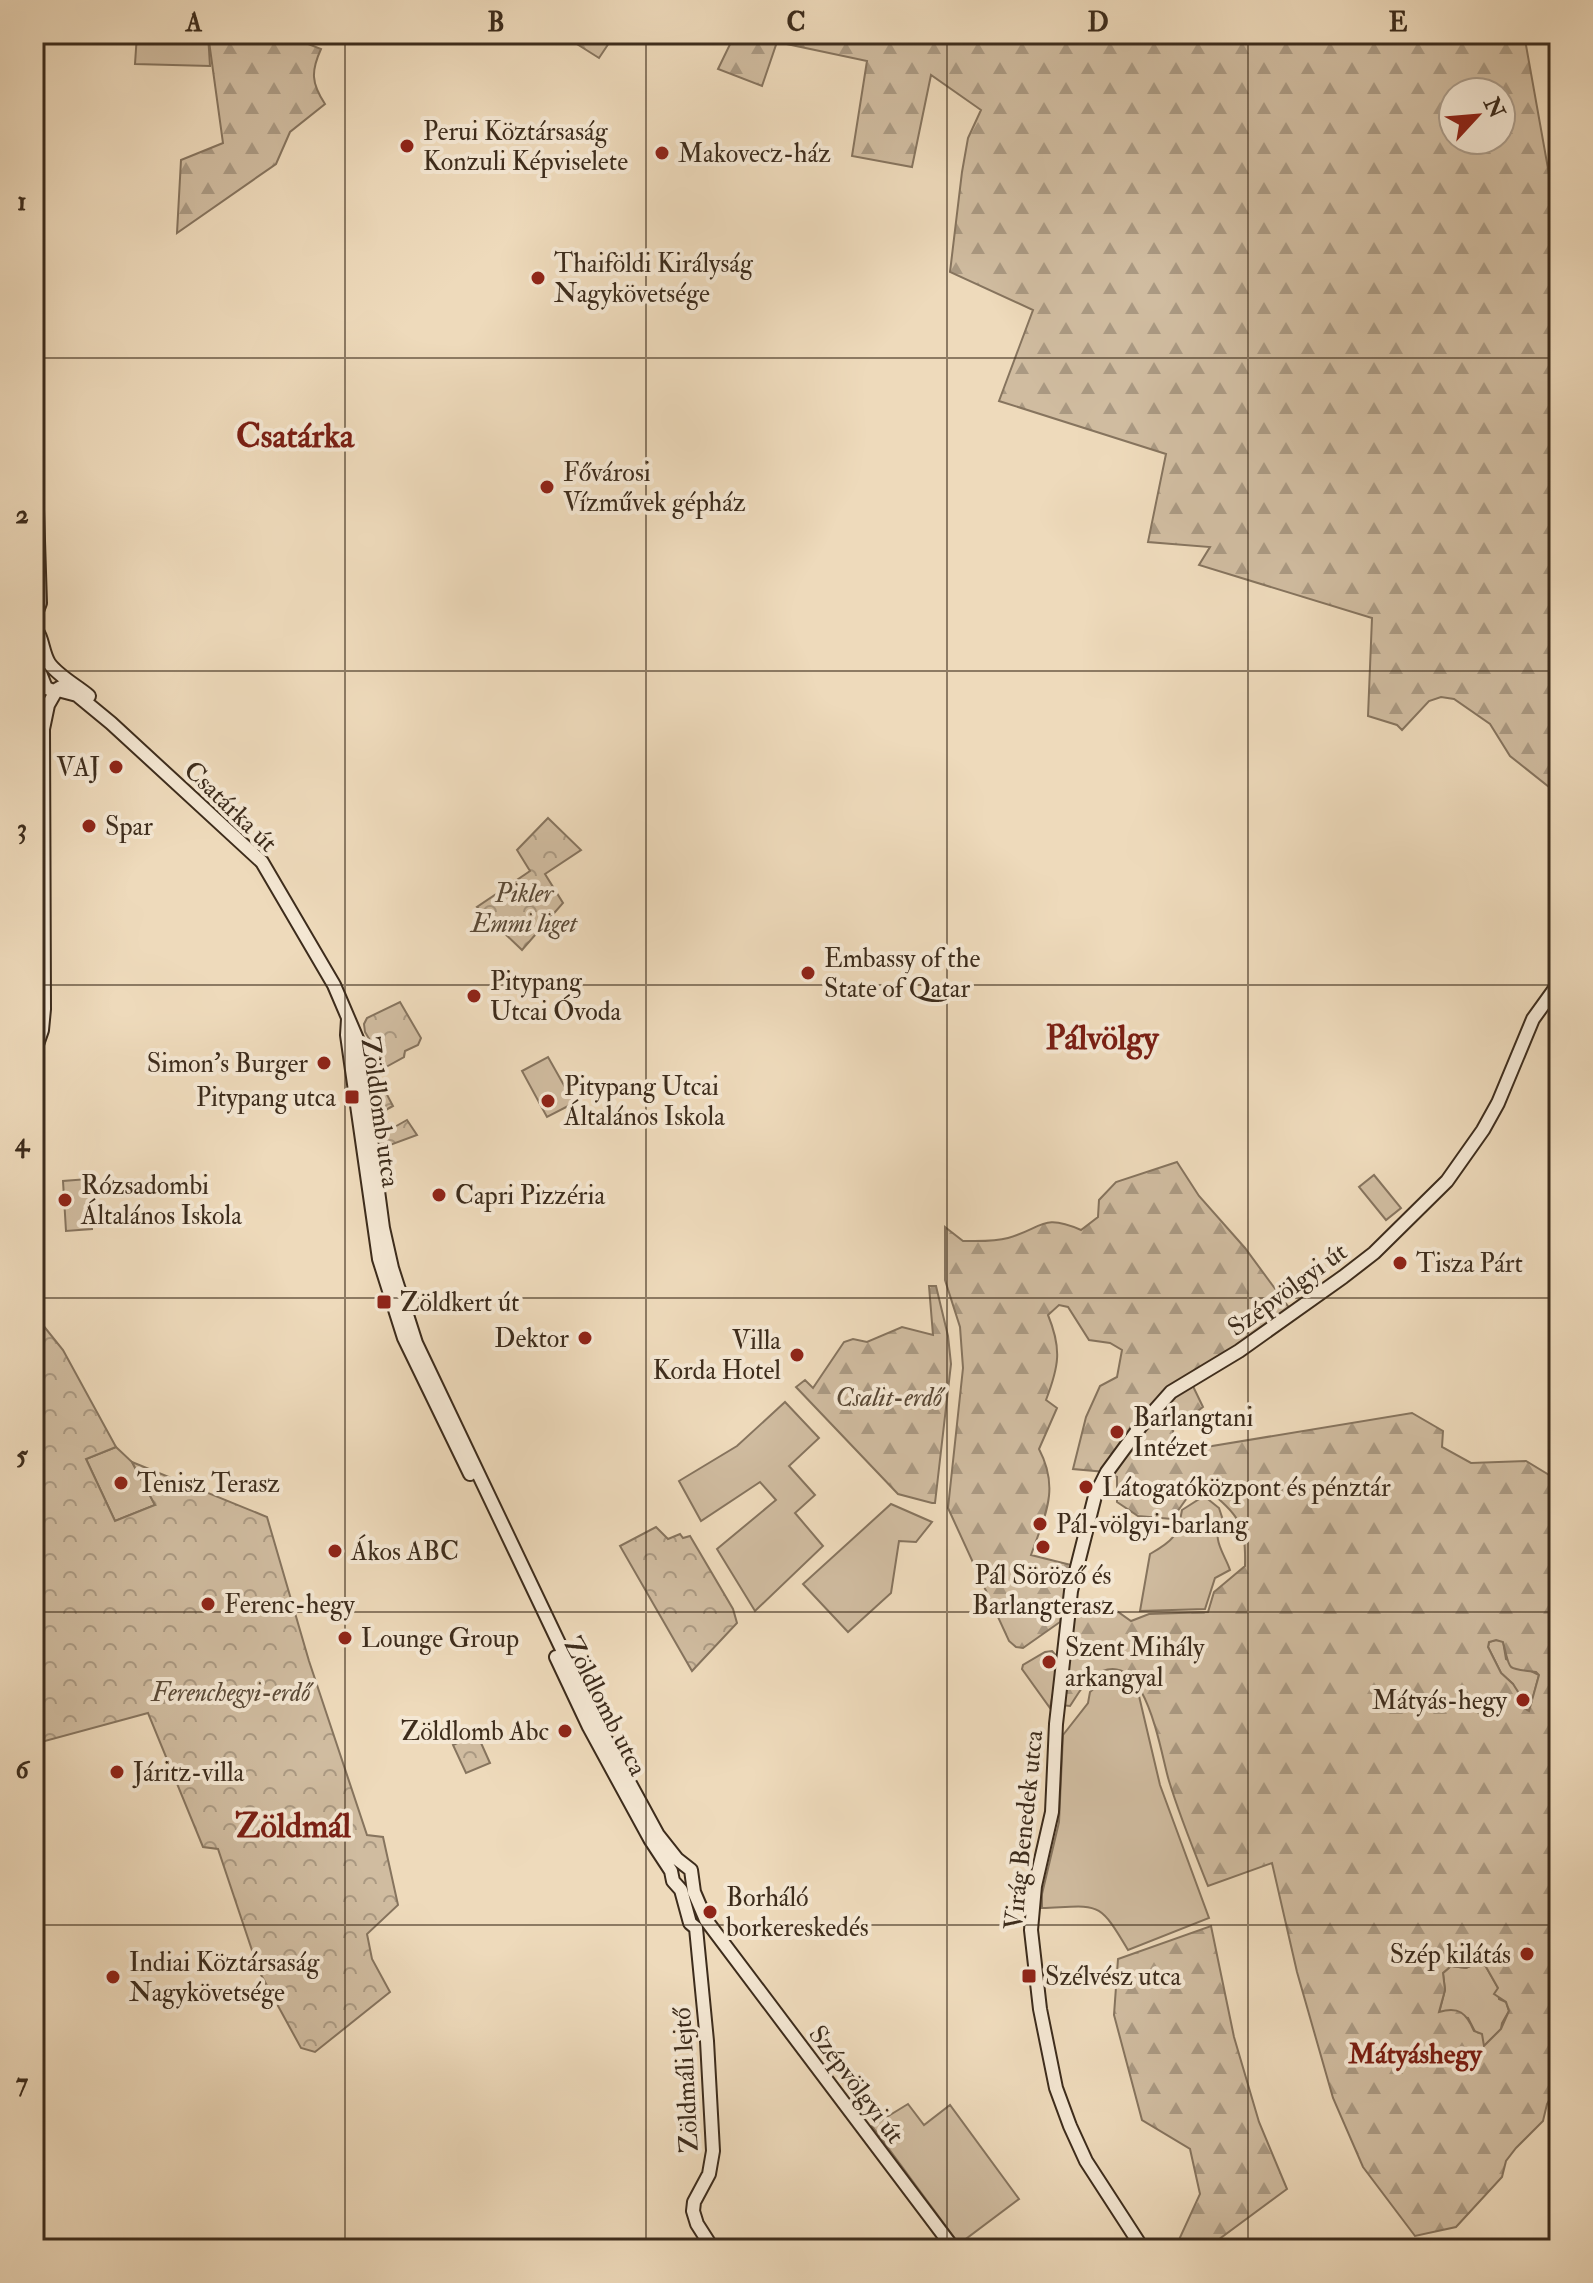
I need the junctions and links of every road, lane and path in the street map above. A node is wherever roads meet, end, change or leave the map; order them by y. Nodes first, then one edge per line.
1 (37, 34) edge
2 (34, 94) edge
3 (34, 416) edge
4 (40, 578) junction
5 (34, 619) edge
6 (36, 630) edge
7 (34, 658) edge
8 (63, 677) junction
9 (44, 684) junction
10 (57, 690) junction
11 (111, 723) junction
12 (43, 729) junction
13 (1559, 983) edge
14 (348, 1019) joint
15 (34, 1053) edge
16 (1066, 1631) joint
17 (677, 1867) junction
18 (701, 1926) junction
19 (713, 2249) edge
20 (954, 2249) edge
21 (1143, 2249) edge

1 - 2 street
3 - 4 street
4 - 5 street
4 - 6 street
6 - 8 street
7 - 9 street
8 - 10 street
8 - 11 street, Csatárka út
9 - 10 street, Csatárka út
9 - 12 street
10 - 11 street, Csatárka út
10 - 12 street
11 - 14 street, Csatárka út
12 - 15 street
13 - 16 street, Szépvölgyi út
14 - 17 street, Zöldlomb utca
16 - 21 street, Virág Benedek utca
17 - 18 street
17 - 18 street
18 - 19 street, Zöldmáli lejtő
18 - 20 street, Szépvölgyi út

